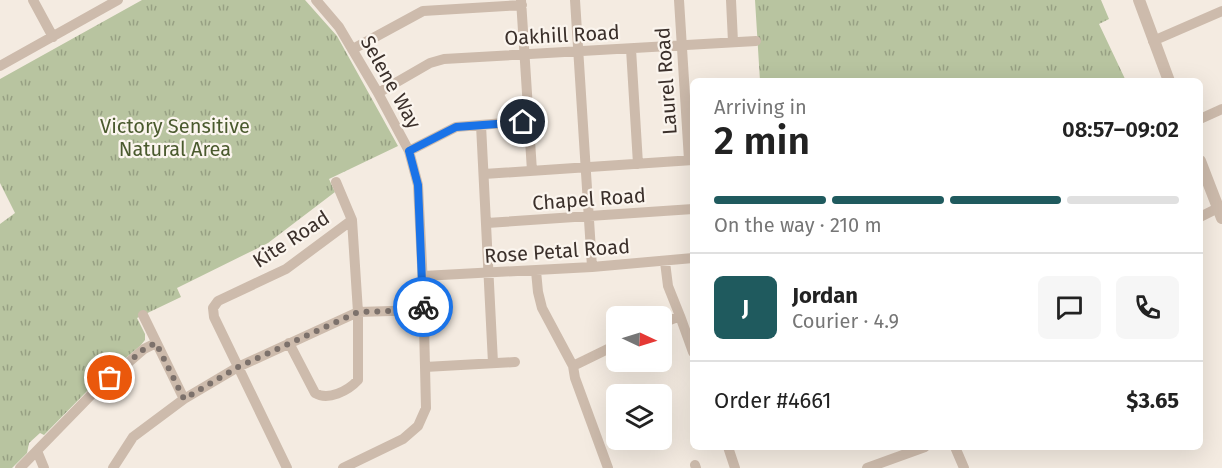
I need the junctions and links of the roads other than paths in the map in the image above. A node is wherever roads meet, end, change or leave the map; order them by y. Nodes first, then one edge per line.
1 (33, 0) edge
2 (117, 0) edge
3 (317, 0) edge
4 (575, 0) edge
5 (679, 0) edge
6 (731, 0) edge
7 (1139, 0) edge
8 (522, 2) edge
9 (423, 5) edge
10 (1222, 11) edge
11 (52, 37) junction
12 (756, 41) dead end
13 (1153, 41) junction
14 (733, 42) junction
15 (682, 45) junction
16 (353, 49) junction
17 (631, 49) junction
18 (577, 52) junction
19 (524, 56) junction
20 (0, 66) edge
21 (1168, 78) edge
22 (378, 93) junction
23 (1222, 109) edge
24 (1203, 118) edge
25 (528, 121) junction
26 (690, 123) edge
27 (481, 125) junction
28 (409, 151) junction
29 (690, 160) edge
30 (638, 164) junction
31 (585, 167) junction
32 (1203, 169) edge
33 (532, 171) junction
34 (484, 174) junction
35 (336, 182) dead end
36 (690, 209) edge
37 (1220, 213) edge
38 (1203, 216) edge
39 (588, 217) junction
40 (352, 220) junction
41 (486, 223) junction
42 (690, 258) edge
43 (665, 262) junction
44 (592, 267) junction
45 (536, 271) junction
46 (489, 273) junction
47 (423, 276) junction
48 (423, 310) junction
49 (358, 312) junction
50 (143, 315) dead end
51 (680, 316) junction
52 (672, 319) edge
53 (156, 343) junction
54 (289, 343) junction
55 (690, 344) edge
56 (606, 350) edge
57 (515, 362) dead end
58 (493, 363) junction
59 (425, 366) junction
60 (573, 366) junction
61 (238, 367) junction
62 (184, 399) junction
63 (729, 450) edge
64 (918, 450) edge
65 (955, 450) edge
66 (37, 451) junction
67 (884, 465) edge
68 (347, 467) edge
69 (20, 468) edge
70 (44, 468) edge
71 (113, 468) edge
72 (286, 468) edge
73 (608, 468) edge
74 (735, 468) edge
75 (867, 468) edge
76 (964, 468) edge

1 - 11 street
2 - 11 street
3 - 16 street, Selene Way
4 - 18 street
5 - 15 street, Laurel Road
6 - 14 street
7 - 13 street
8 - 9 street
8 - 19 street
9 - 16 street
10 - 13 street
11 - 20 street
12 - 14 street, Oakhill Road
13 - 21 street
14 - 15 street, Oakhill Road
15 - 17 street, Oakhill Road
15 - 26 street, Laurel Road
16 - 22 street, Selene Way
17 - 18 street, Oakhill Road
17 - 30 street
18 - 19 street, Oakhill Road
18 - 31 street
19 - 22 street, Oakhill Road
19 - 25 street
22 - 28 street, Selene Way
23 - 24 street
25 - 27 street
25 - 33 street
27 - 28 street
27 - 34 street
28 - 47 street, Selene Way
29 - 30 street
30 - 31 street
31 - 33 street
31 - 39 street
32 - 37 street
33 - 34 street
34 - 41 street
35 - 40 street
36 - 39 street, Chapel Road
37 - 38 street
39 - 41 street, Chapel Road
39 - 44 street
40 - 49 street
40 - 61 street, Kite Road
41 - 46 street
42 - 43 street, Rose Petal Road
43 - 44 street, Rose Petal Road
43 - 51 street
44 - 45 street, Rose Petal Road
45 - 46 street, Rose Petal Road
45 - 60 street
46 - 47 street, Rose Petal Road
46 - 58 street
47 - 48 street, Selene Way
48 - 49 street
48 - 59 street, Selene Way
49 - 54 street
49 - 54 street
50 - 53 street
51 - 52 street
51 - 55 street
53 - 62 street
53 - 66 street
54 - 61 street
56 - 60 street
57 - 58 street
58 - 59 street
59 - 68 street, Selene Way
60 - 73 street
61 - 62 street
61 - 72 street
62 - 71 street
63 - 74 street
64 - 67 street
65 - 76 street
66 - 69 street
66 - 70 street
67 - 75 street

